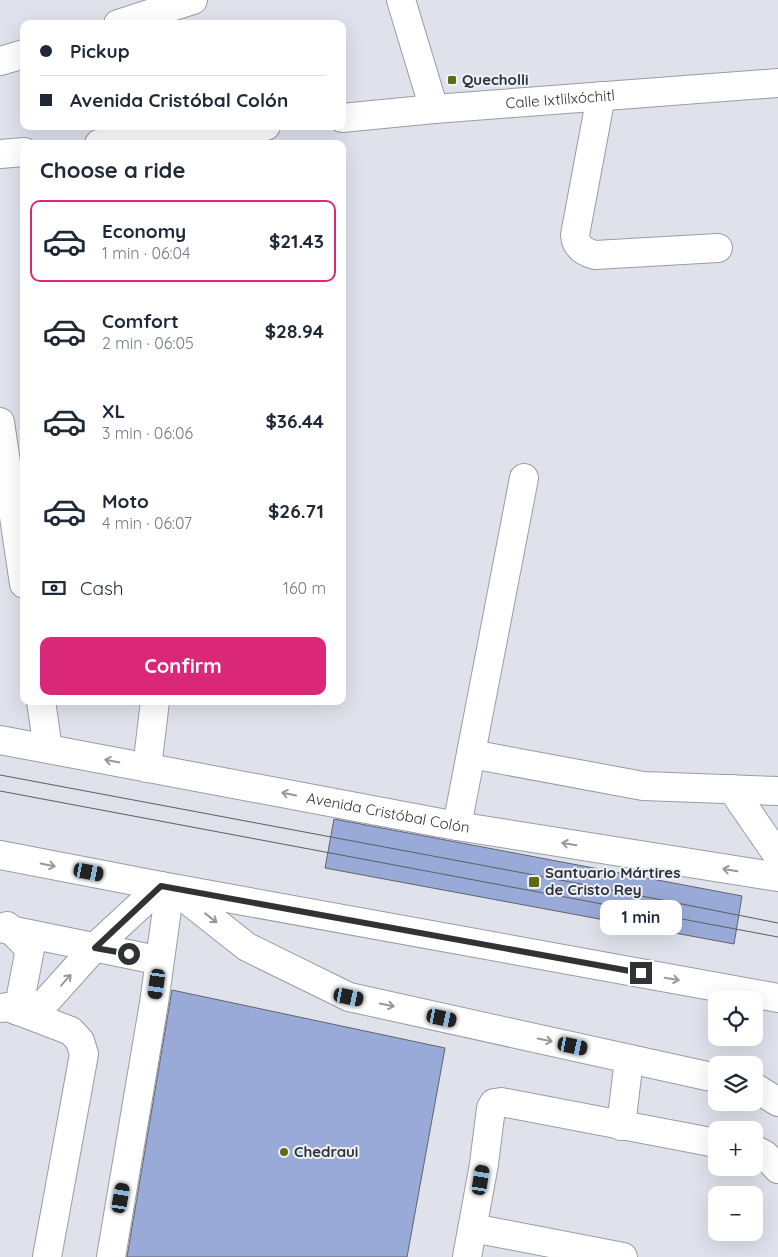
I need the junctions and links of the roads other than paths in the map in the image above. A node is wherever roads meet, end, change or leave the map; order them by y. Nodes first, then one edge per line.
1 (192, 0) edge
2 (400, 0) edge
3 (130, 20) edge
4 (20, 55) edge
5 (0, 61) edge
6 (778, 83) edge
7 (601, 96) junction
8 (434, 108) junction
9 (346, 118) edge
10 (229, 130) edge
11 (136, 140) edge
12 (20, 152) edge
13 (0, 154) edge
14 (718, 248) dead end
15 (0, 422) edge
16 (524, 478) dead end
17 (20, 557) edge
18 (42, 705) edge
19 (155, 705) edge
20 (0, 740) edge
21 (48, 749) junction
22 (471, 754) junction
23 (147, 768) junction
24 (732, 789) junction
25 (778, 791) edge
26 (457, 826) junction
27 (0, 855) edge
28 (778, 856) edge
29 (778, 877) edge
30 (168, 887) junction
31 (4, 926) edge
32 (95, 948) junction
33 (146, 958) dead end
34 (778, 998) edge
35 (17, 1012) edge
36 (629, 1059) junction
37 (708, 1076) edge
38 (763, 1093) edge
39 (778, 1102) edge
40 (621, 1126) junction
41 (708, 1141) edge
42 (763, 1154) edge
43 (778, 1169) edge
44 (473, 1228) junction
45 (47, 1257) edge
46 (111, 1257) edge
47 (467, 1257) edge
48 (623, 1257) edge

1 - 3 main road
2 - 8 main road
4 - 5 main road
6 - 7 main road, Calle Ixtlilxóchitl
7 - 8 main road, Calle Ixtlilxóchitl
7 - 14 main road
8 - 9 main road, Calle Ixtlilxóchitl
10 - 11 main road
12 - 13 main road
15 - 17 main road
16 - 22 main road
18 - 21 main road
19 - 23 main road
20 - 21 main road, Avenida Cristóbal Colón
23 -> 21 main road, Avenida Cristóbal Colón
22 - 24 main road
22 - 26 main road
26 -> 23 main road, Avenida Cristóbal Colón
24 - 25 main road
24 - 28 main road
29 -> 26 main road, Avenida Cristóbal Colón
27 -> 30 main road
30 - 32 main road
30 -> 34 main road
30 -> 36 main road
30 - 46 main road
31 - 32 main road
31 - 35 main road
32 - 33 main road
35 -> 32 main road
35 - 45 main road
36 - 37 main road
36 - 40 main road
38 - 39 main road
40 - 41 main road
40 - 44 main road
42 - 43 main road
44 - 47 main road
44 - 48 main road

